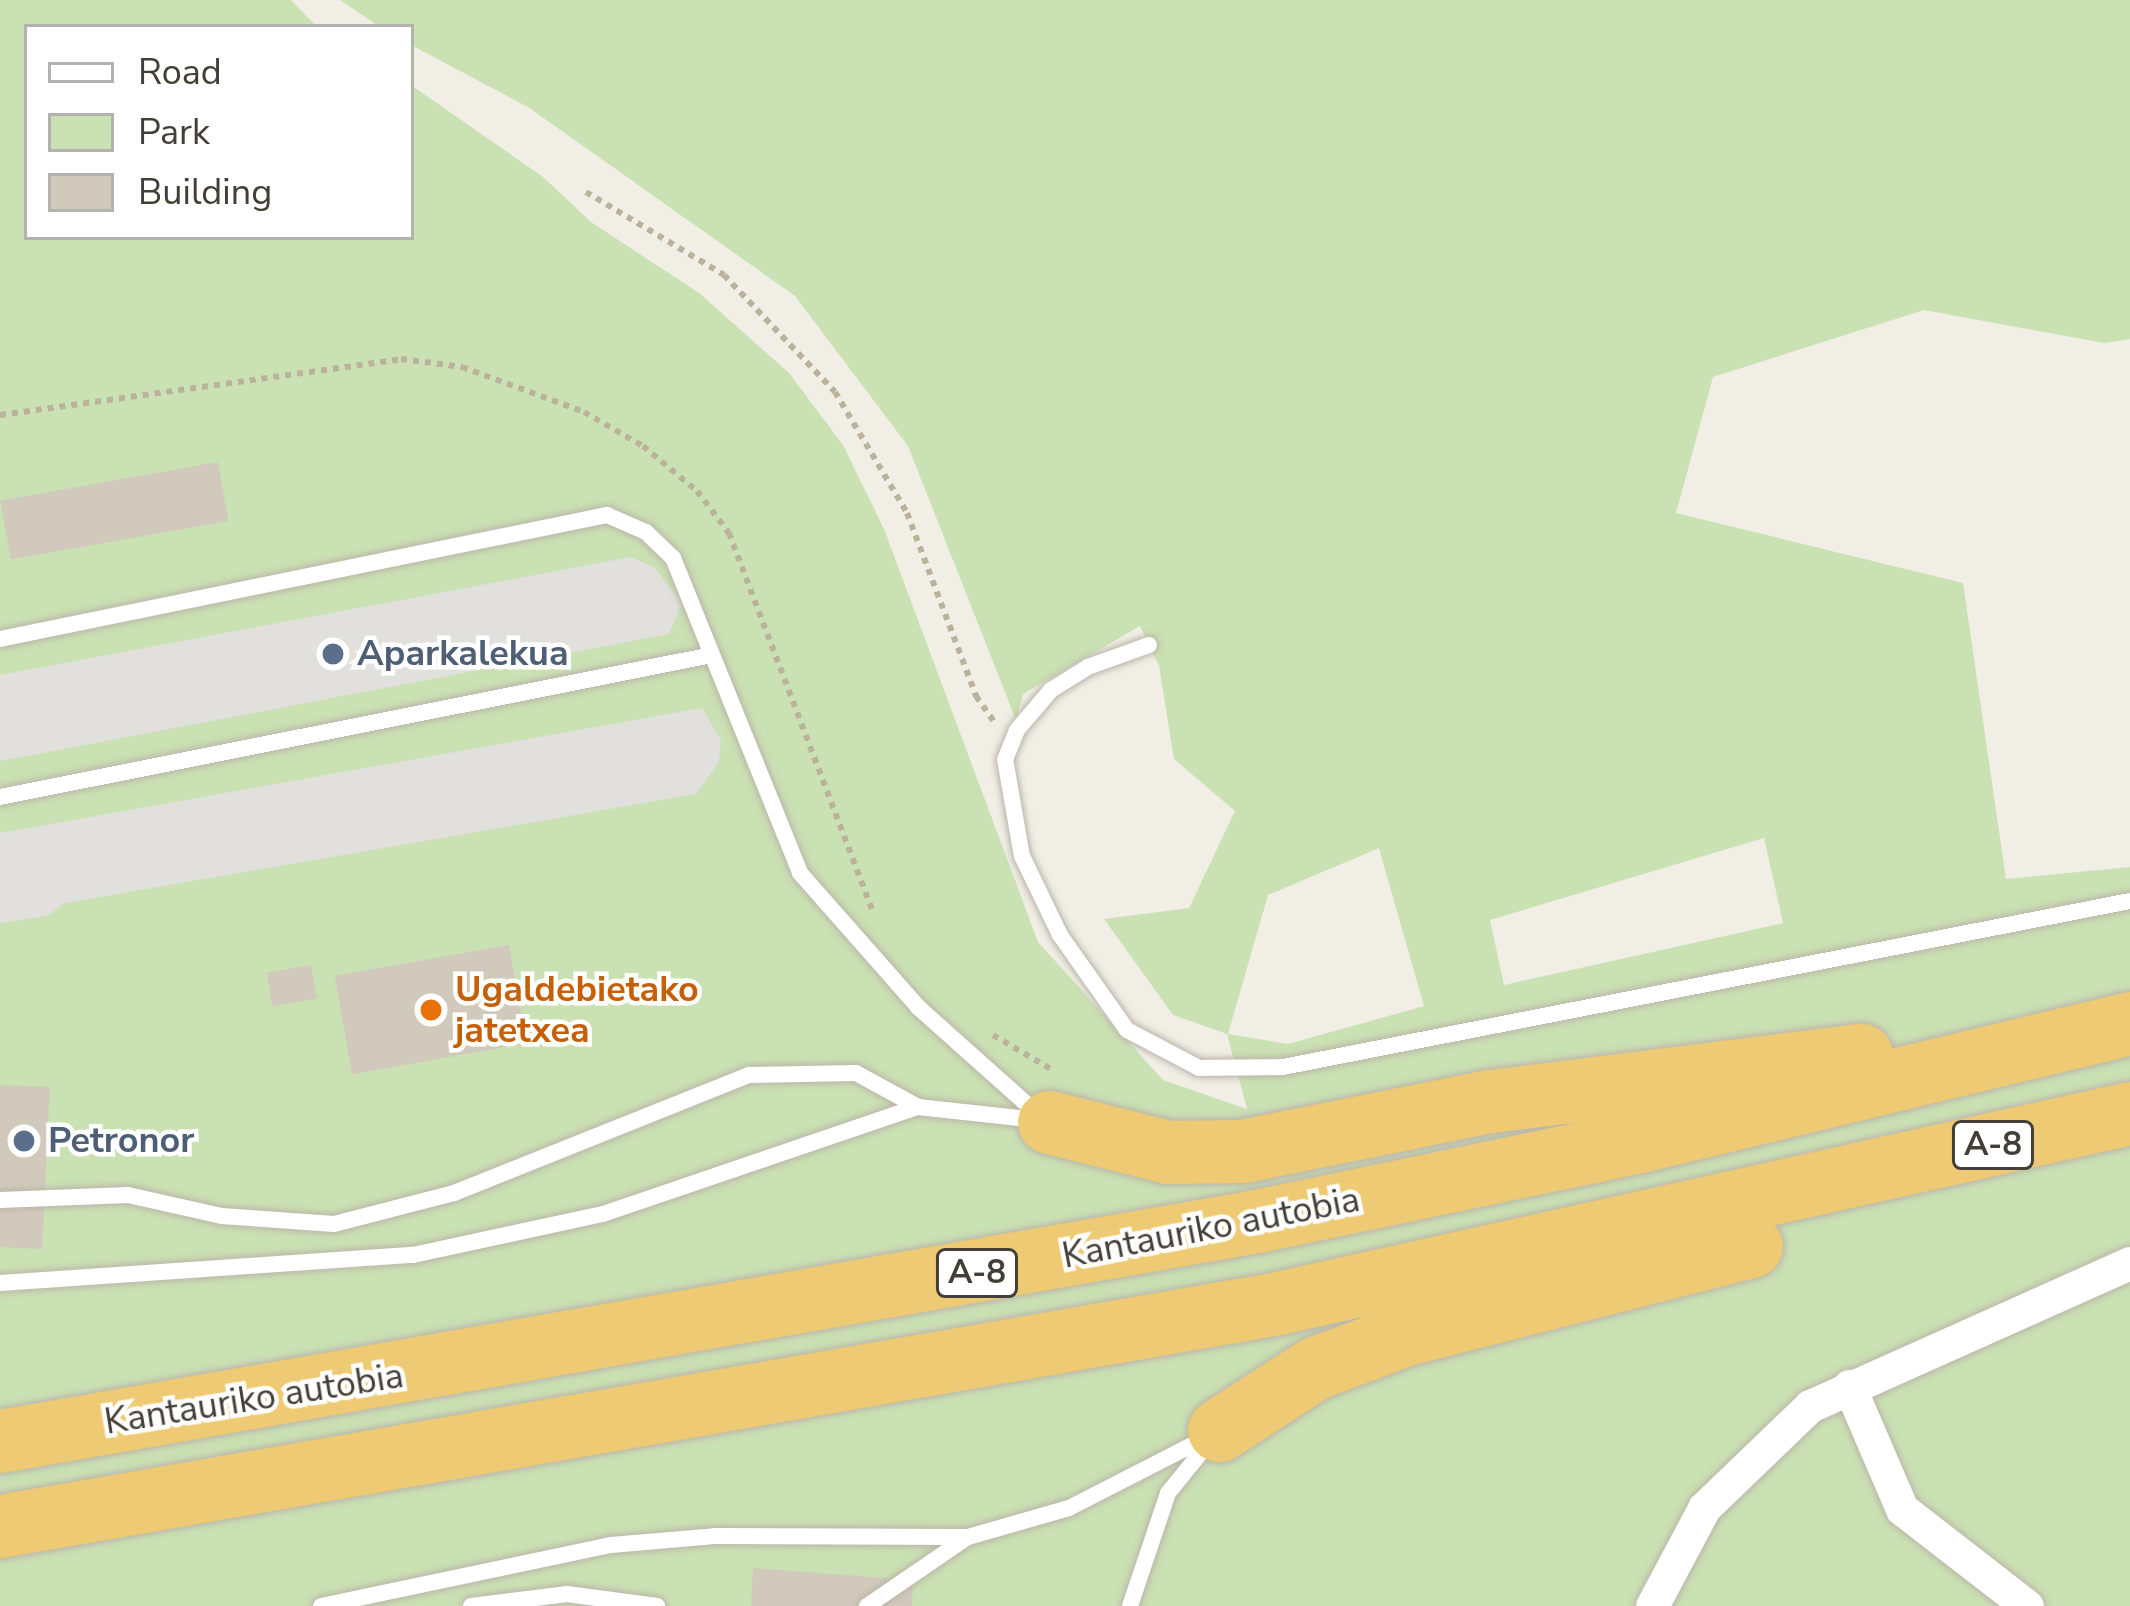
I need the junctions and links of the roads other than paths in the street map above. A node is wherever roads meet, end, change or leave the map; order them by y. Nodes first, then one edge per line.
1 (0, 638) edge
2 (1149, 645) dead end
3 (707, 656) junction
4 (0, 797) edge
5 (2130, 901) edge
6 (2130, 1023) edge
7 (1947, 1065) junction
8 (918, 1107) junction
9 (2130, 1113) edge
10 (1049, 1122) junction
11 (1856, 1178) junction
12 (0, 1200) edge
13 (2130, 1263) edge
14 (0, 1282) edge
15 (1849, 1386) junction
16 (1219, 1430) junction
17 (0, 1441) edge
18 (0, 1526) edge
19 (968, 1537) junction
20 (320, 1606) edge
21 (471, 1606) edge
22 (657, 1606) edge
23 (867, 1606) edge
24 (1130, 1606) edge
25 (1652, 1606) edge
26 (2027, 1606) edge

1 - 3 lane
2 - 5 lane
3 - 4 lane
3 - 10 lane
6 - 7 highway, Kantauriko autobia / A-8
7 - 10 highway
7 - 17 highway, Kantauriko autobia / A-8
8 - 10 lane
8 - 12 lane
8 - 14 lane
9 - 11 highway, A-8
11 - 16 highway
11 - 18 highway, A-8
13 - 15 street
15 - 25 street
15 - 26 street
16 - 19 lane
16 - 24 lane
19 - 20 lane
19 - 23 lane
21 - 22 lane

